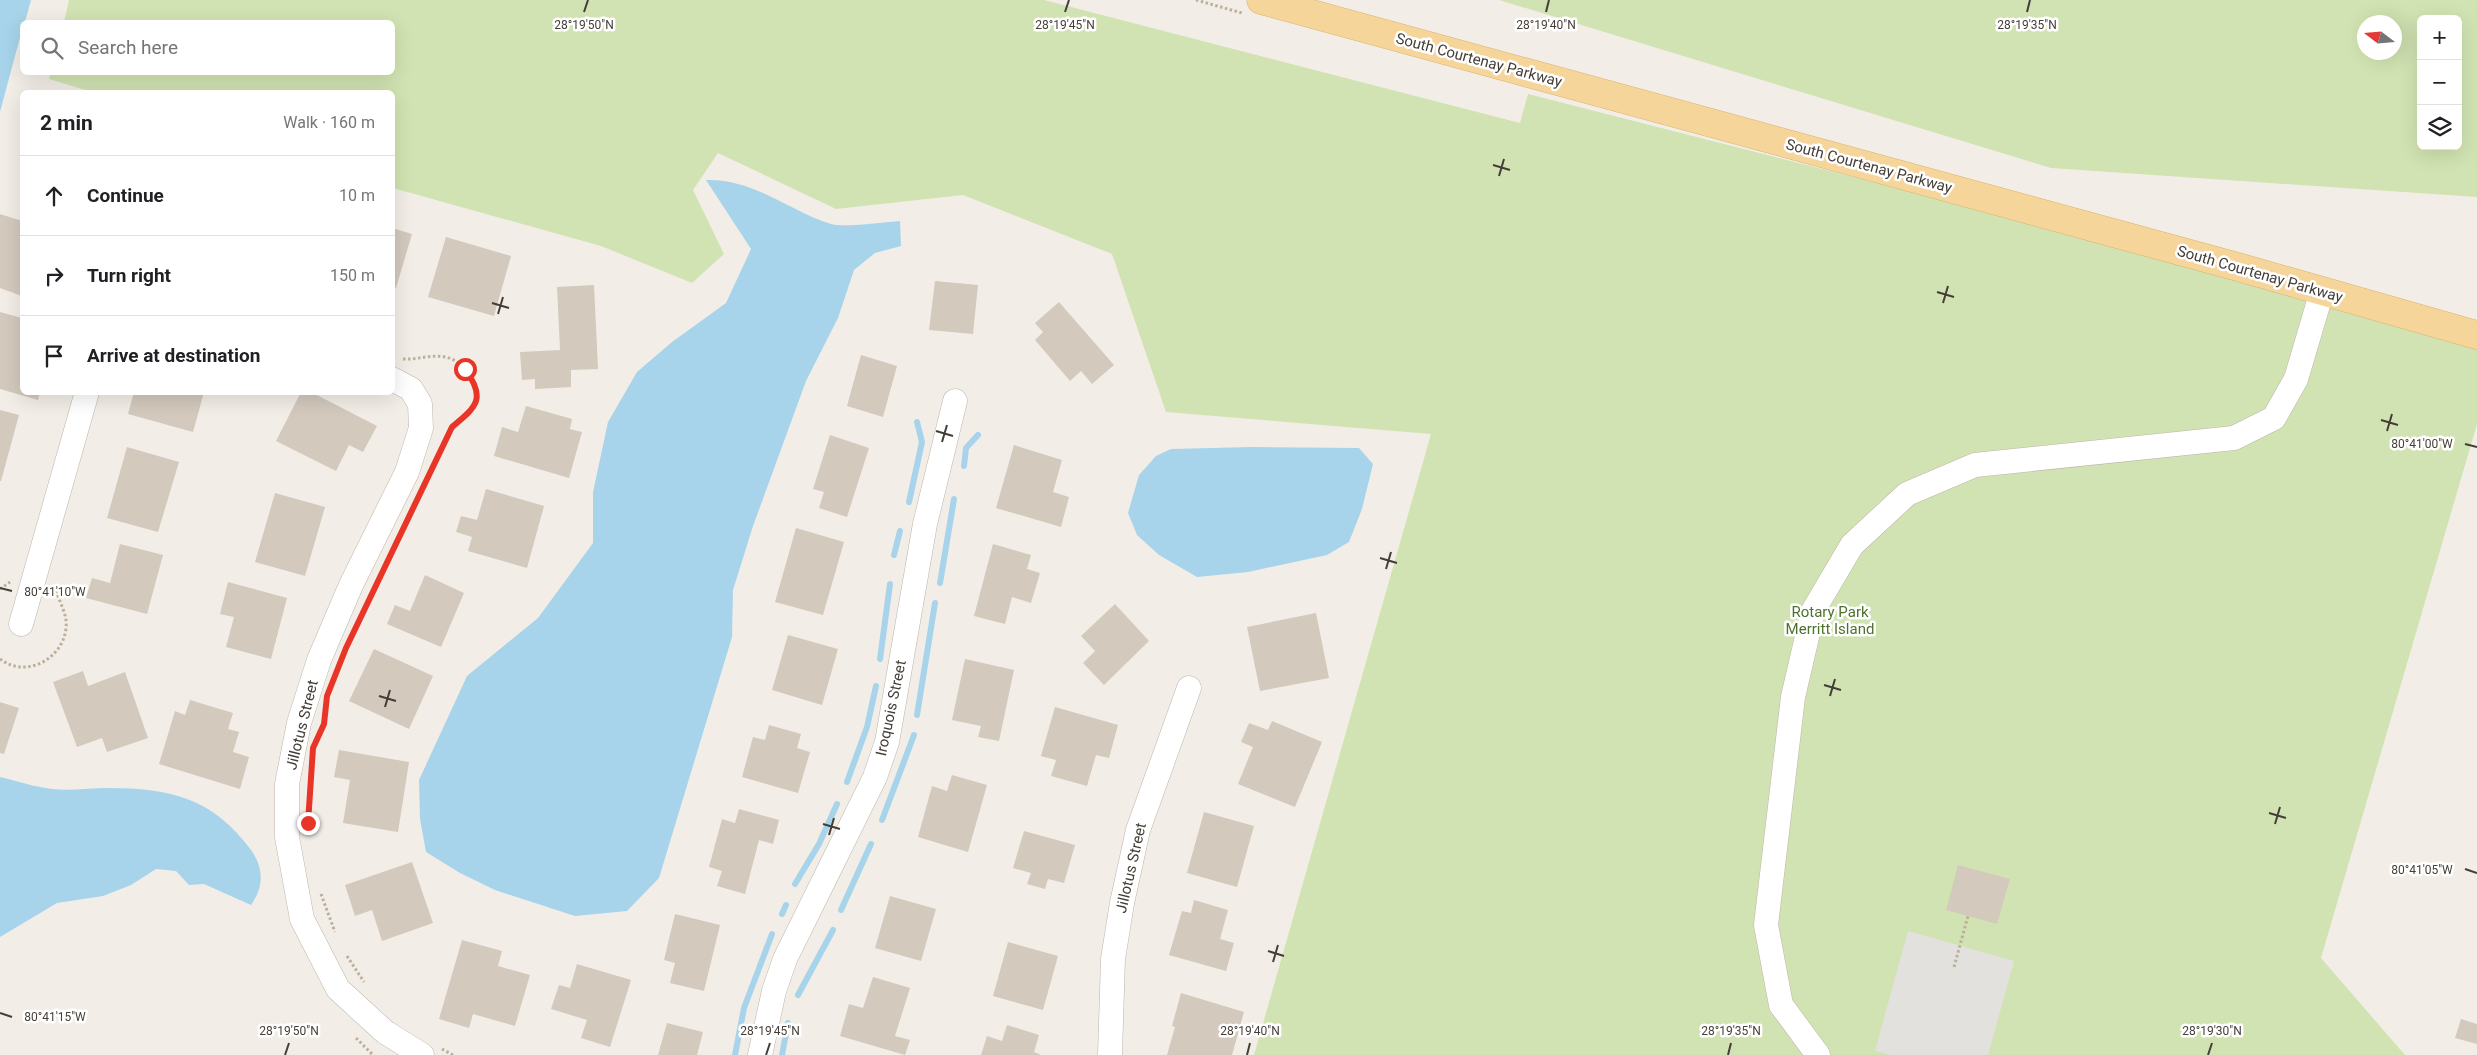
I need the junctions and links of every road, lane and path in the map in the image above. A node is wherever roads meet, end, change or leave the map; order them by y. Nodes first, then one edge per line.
1 (1261, 0) edge
2 (2322, 291) junction
3 (2477, 335) edge
4 (396, 369) edge
5 (87, 395) edge
6 (955, 401) dead end
7 (432, 470) dead end
8 (58, 580) dead end
9 (21, 624) dead end
10 (0, 659) edge
11 (1189, 688) dead end
12 (321, 891) dead end
13 (1968, 916) dead end
14 (336, 935) dead end
15 (344, 951) dead end
16 (1954, 967) dead end
17 (368, 986) dead end
18 (429, 1050) edge
19 (453, 1055) edge
20 (760, 1055) edge
21 (1110, 1055) edge
22 (1818, 1055) edge

1 - 2 main road, South Courtenay Parkway
2 - 3 main road, South Courtenay Parkway
2 - 22 street
4 - 7 path
4 - 18 street, Jillotus Street
5 - 9 street
6 - 20 street, Iroquois Street
8 - 10 path
11 - 21 street, Jillotus Street
12 - 14 path
13 - 16 path
15 - 17 path
18 - 19 path

